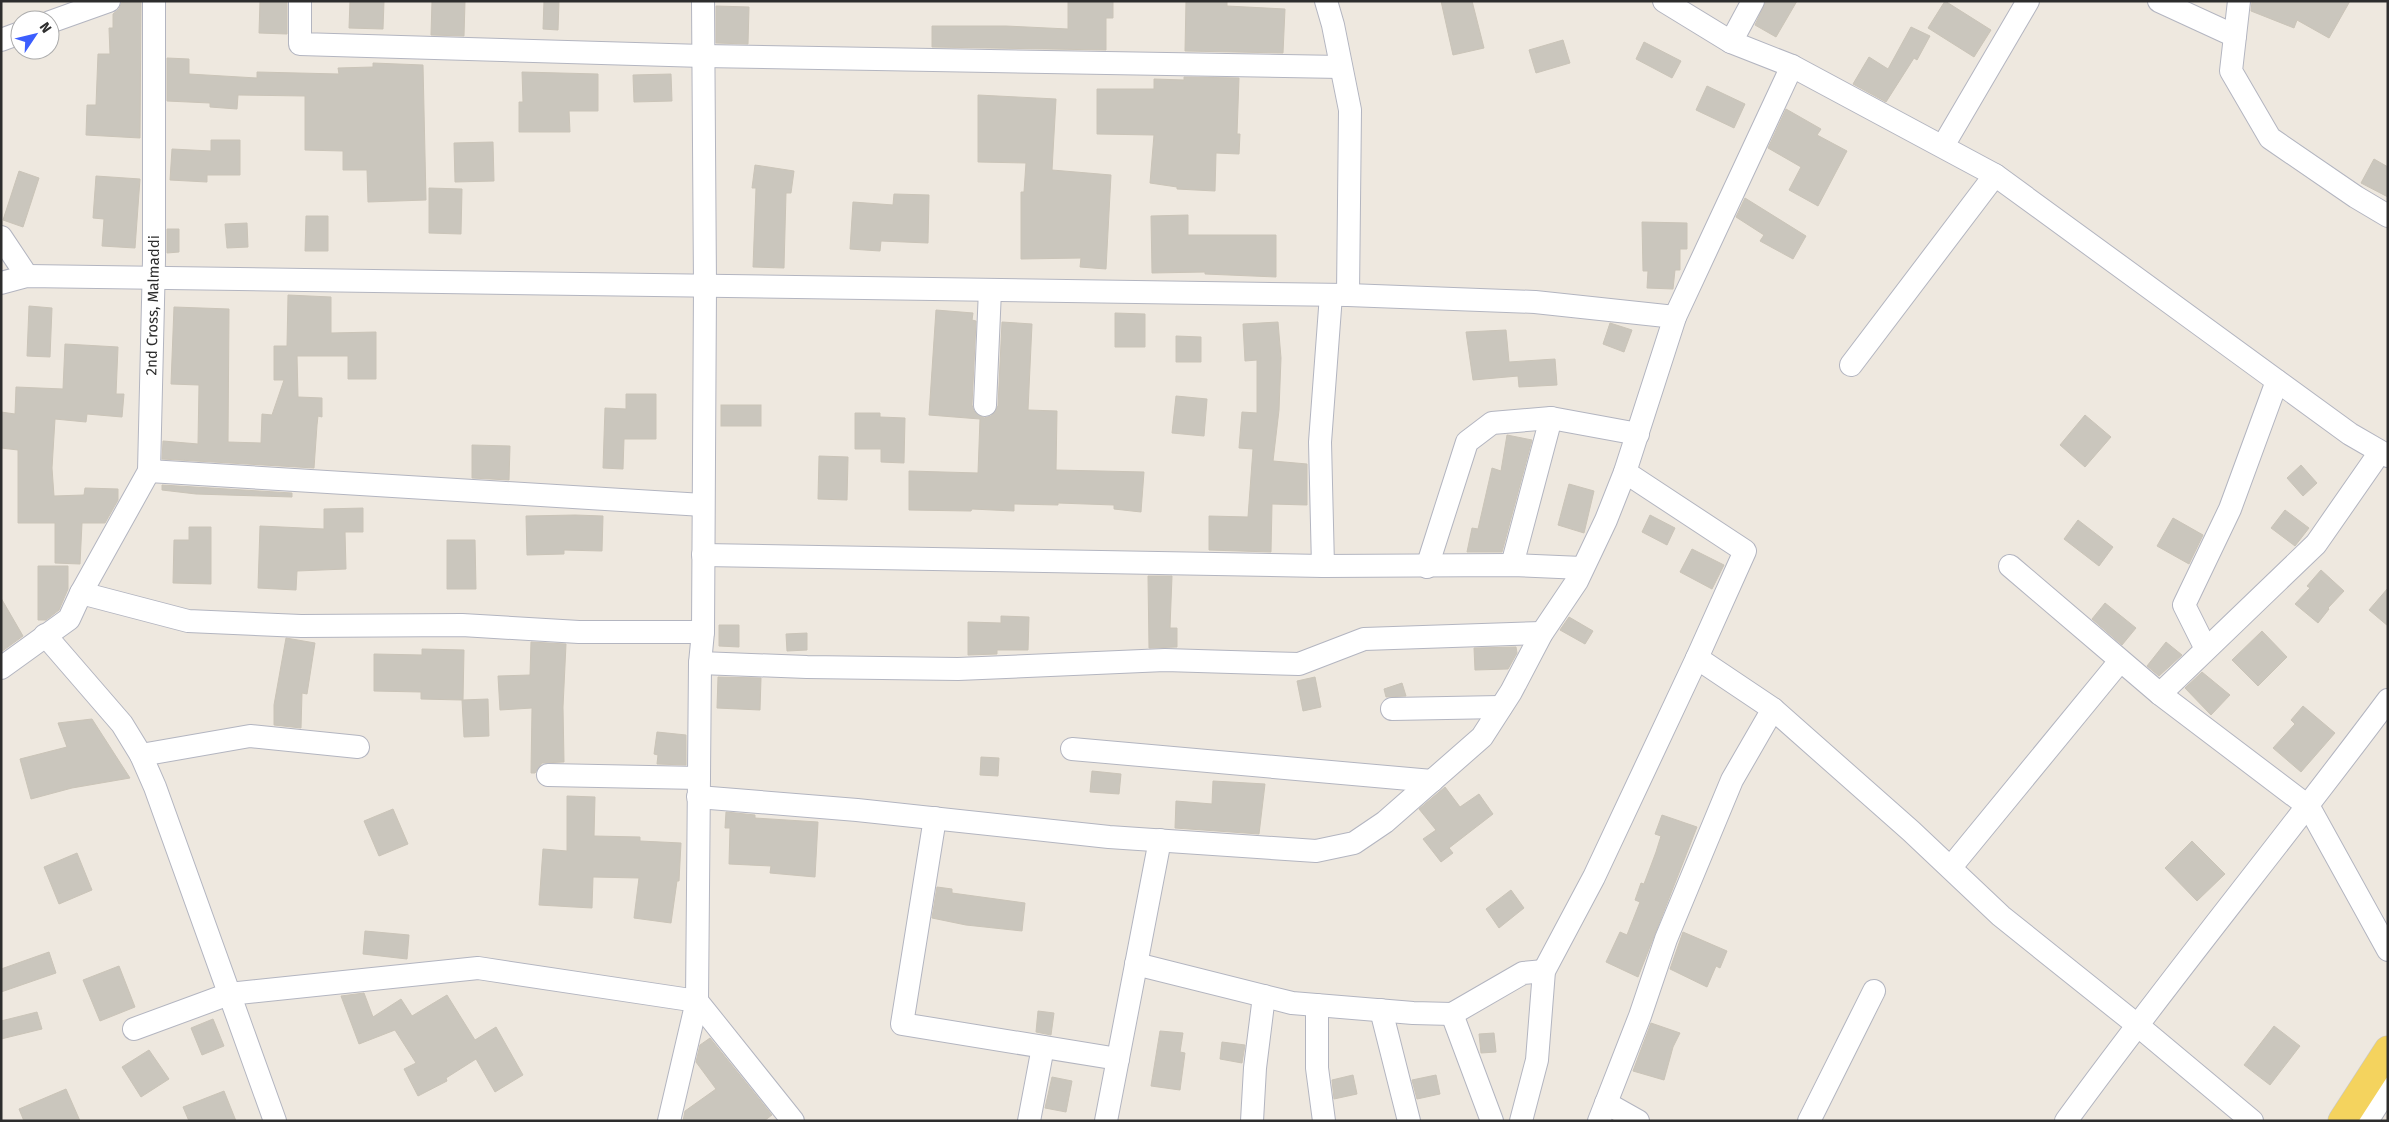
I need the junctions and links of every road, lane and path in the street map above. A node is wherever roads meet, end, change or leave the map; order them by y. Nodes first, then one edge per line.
1 (109, 1) edge
2 (154, 1) edge
3 (300, 1) edge
4 (703, 1) edge
5 (1326, 1) edge
6 (1664, 1) edge
7 (1753, 1) edge
8 (2028, 1) edge
9 (2159, 1) edge
10 (2239, 1) edge
11 (63, 13) edge
12 (2235, 36) junction
13 (1731, 42) junction
14 (703, 56) junction
15 (1792, 66) junction
16 (1341, 67) junction
17 (1942, 146) junction
18 (1995, 175) junction
19 (2388, 216) edge
20 (1, 237) edge
21 (27, 276) junction
22 (154, 279) junction
23 (1, 282) edge
24 (705, 286) junction
25 (990, 290) junction
26 (1339, 295) junction
27 (1675, 317) junction
28 (1851, 365) dead end
29 (2277, 381) junction
30 (985, 405) dead end
31 (1551, 418) junction
32 (1638, 434) junction
33 (2384, 454) edge
34 (149, 471) junction
35 (1625, 472) junction
36 (704, 505) junction
37 (703, 555) junction
38 (1512, 565) junction
39 (1323, 566) junction
40 (2010, 566) dead end
41 (1427, 567) junction
42 (1582, 568) junction
43 (81, 593) junction
44 (703, 632) junction
45 (1542, 633) junction
46 (45, 635) junction
47 (2204, 643) dead end
48 (1697, 658) junction
49 (2120, 661) junction
50 (700, 663) junction
51 (1, 668) edge
52 (2160, 694) junction
53 (2388, 700) edge
54 (1501, 707) junction
55 (1392, 709) dead end
56 (1773, 709) junction
57 (358, 747) dead end
58 (1072, 749) dead end
59 (141, 755) junction
60 (548, 775) dead end
61 (1432, 781) junction
62 (698, 788) junction
63 (2308, 807) junction
64 (935, 818) junction
65 (1160, 840) junction
66 (1951, 867) junction
67 (2388, 950) edge
68 (1136, 964) junction
69 (1544, 971) junction
70 (1874, 992) dead end
71 (229, 994) junction
72 (1264, 996) junction
73 (697, 1001) junction
74 (1317, 1005) junction
75 (1381, 1010) junction
76 (1452, 1014) junction
77 (2136, 1024) junction
78 (134, 1029) dead end
79 (1043, 1047) junction
80 (2388, 1050) edge
81 (1118, 1059) junction
82 (2388, 1088) edge
83 (1603, 1112) edge
84 (274, 1121) edge
85 (669, 1121) edge
86 (793, 1121) edge
87 (1029, 1121) edge
88 (1106, 1121) edge
89 (1252, 1121) edge
90 (1324, 1121) edge
91 (1409, 1121) edge
92 (1492, 1121) edge
93 (1521, 1121) edge
94 (1638, 1121) edge
95 (1808, 1121) edge
96 (2066, 1121) edge
97 (2252, 1121) edge
98 (2342, 1121) edge
99 (2367, 1121) edge

1 - 11 street
2 - 22 street, 2nd Cross, Malmaddi
3 - 14 street
4 - 14 street
5 - 16 street
6 - 13 street
7 - 13 street
8 - 17 street
9 - 12 street
10 - 12 street
12 - 19 street
13 - 15 street
14 - 16 street
14 - 24 street
15 - 17 street
15 - 27 street
16 - 26 street
17 - 18 street
18 - 28 street
18 - 29 street
20 - 21 street
21 - 22 street
21 - 23 street
22 - 24 street
22 - 34 street, 2nd Cross, Malmaddi
24 - 25 street
24 - 36 street
25 - 26 street
25 - 30 street
26 - 27 street
26 - 39 street
27 - 32 street
29 - 33 street
29 - 47 street
31 - 32 street
31 - 38 street
31 - 41 street
32 - 35 street
33 - 52 street
34 - 36 street
34 - 43 street, 2nd Cross, Malmaddi
35 - 42 street
35 - 48 street
36 - 37 street
37 - 39 street
37 - 44 street
38 - 41 street
38 - 42 street
39 - 41 street
40 - 49 street
42 - 45 street
43 - 44 street
43 - 46 street, 2nd Cross, Malmaddi
44 - 50 street
45 - 50 street
45 - 54 street
46 - 51 street, 2nd Cross, Malmaddi
46 - 59 street
48 - 56 street
48 - 69 street
49 - 52 street
49 - 66 street
50 - 62 street
52 - 63 street
53 - 63 street
54 - 55 street
54 - 61 street
56 - 66 street
56 - 83 street
57 - 59 street
58 - 61 street
59 - 71 street
60 - 62 street
61 - 65 street
62 - 64 street
62 - 73 street
63 - 67 street
63 - 77 street
64 - 65 street
64 - 79 street
65 - 68 street
66 - 77 street
68 - 72 street
68 - 81 street
69 - 76 street
69 - 93 street
70 - 95 street
71 - 73 street
71 - 78 street
71 - 84 street
72 - 74 street
72 - 89 street
73 - 85 street
73 - 86 street
74 - 75 street
74 - 90 street
75 - 76 street
75 - 91 street
76 - 92 street
77 - 96 street
77 - 97 street
79 - 81 street
79 - 87 street
80 - 98 main road
81 - 88 street
82 - 99 street
83 - 94 street

